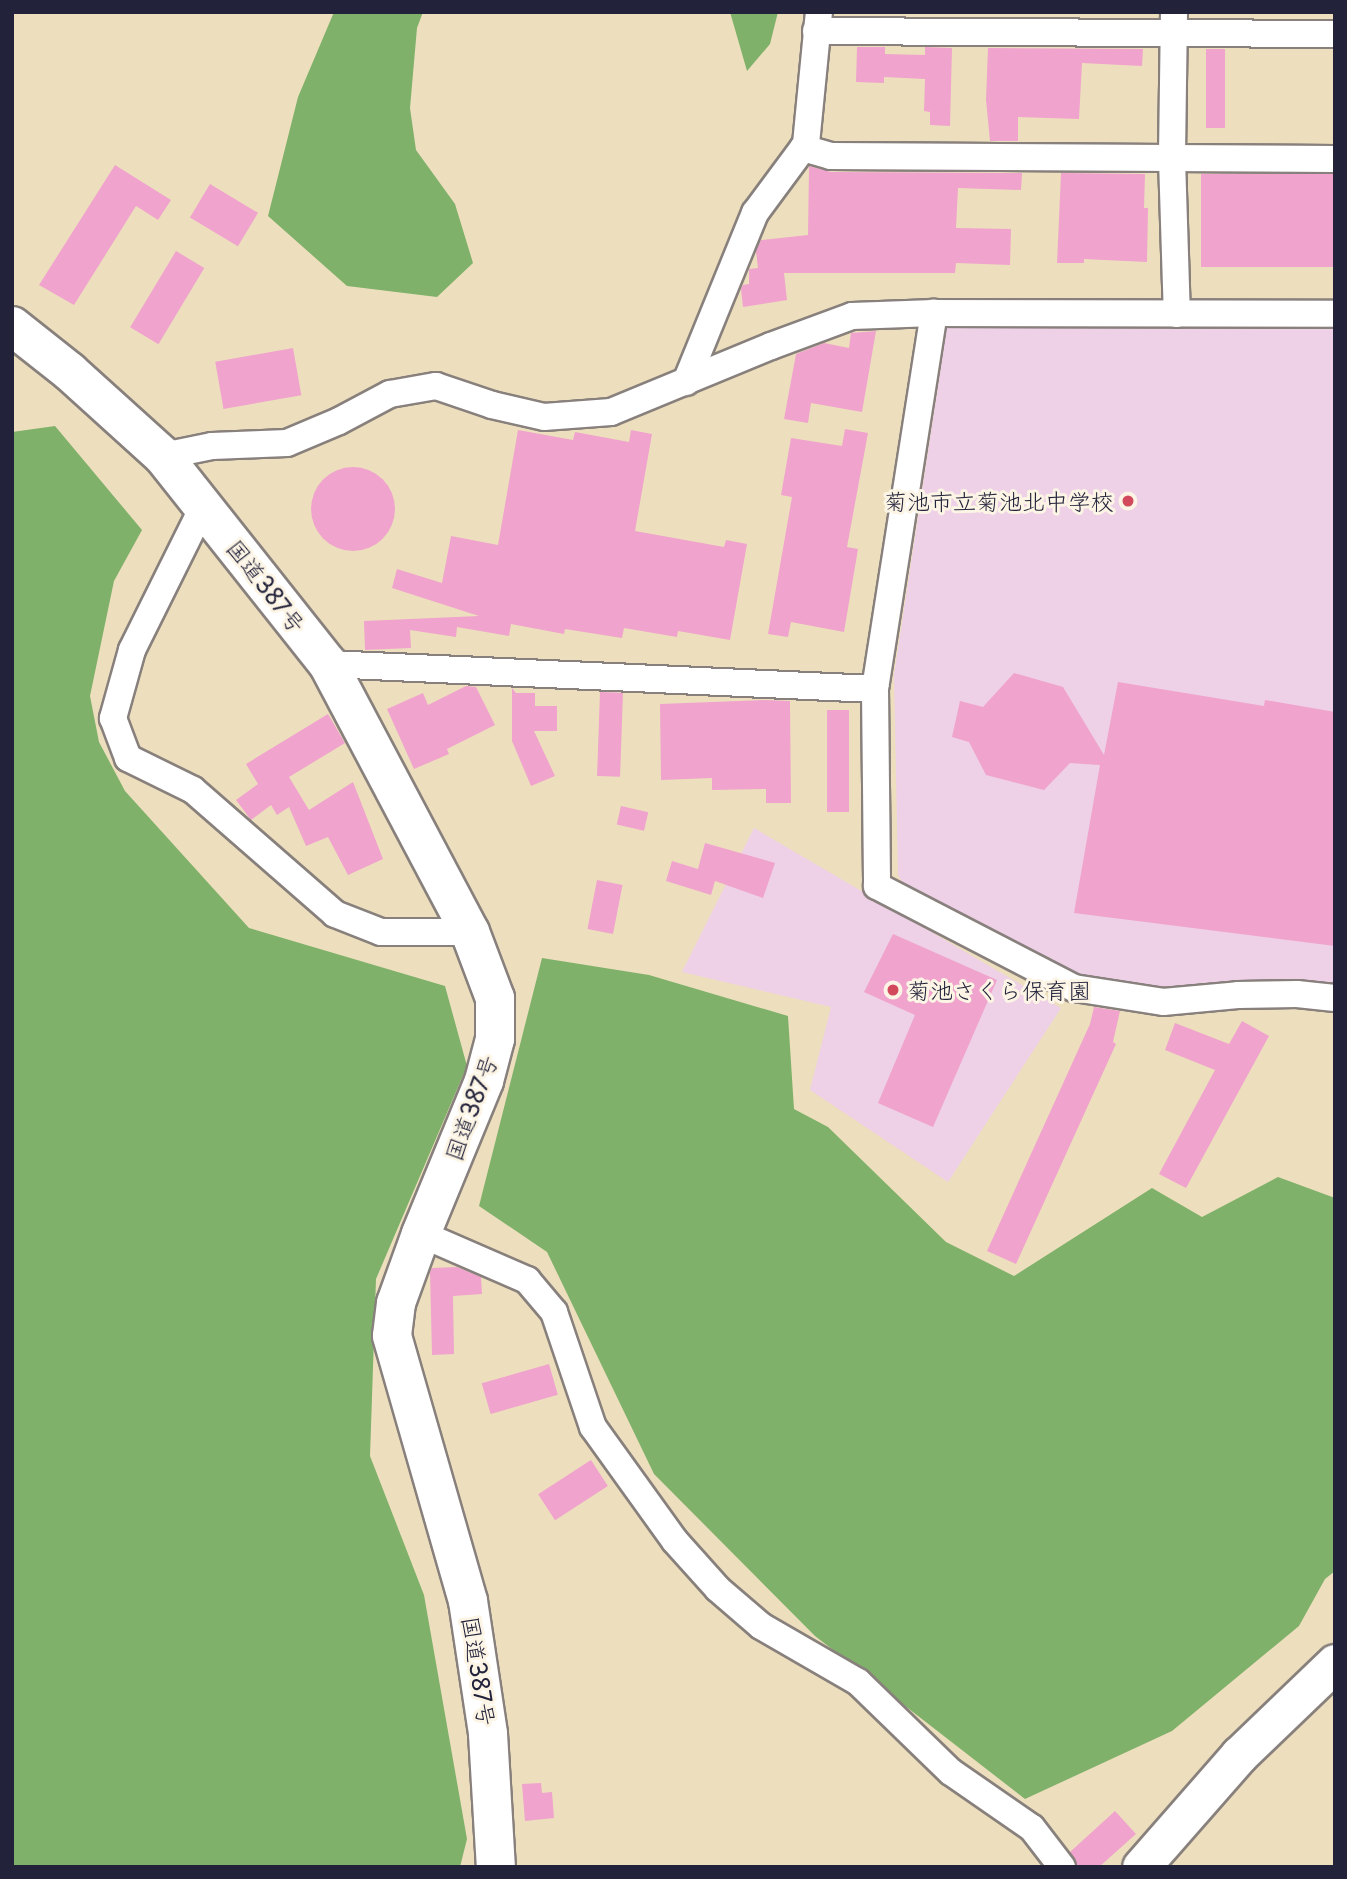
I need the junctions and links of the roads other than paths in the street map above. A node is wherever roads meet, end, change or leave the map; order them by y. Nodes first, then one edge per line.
1 (818, 22) edge
2 (1174, 22) edge
3 (1335, 34) edge
4 (803, 148) junction
5 (1172, 159) junction
6 (1335, 159) edge
7 (934, 313) junction
8 (1177, 314) junction
9 (1335, 314) edge
10 (12, 326) edge
11 (686, 382) junction
12 (163, 456) junction
13 (203, 507) junction
14 (328, 664) junction
15 (875, 689) junction
16 (470, 932) junction
17 (1335, 998) edge
18 (421, 1234) junction
19 (1335, 1664) edge
20 (496, 1867) edge
21 (1062, 1867) edge
22 (1141, 1867) edge

1 - 2 street
1 - 4 street
2 - 3 street
2 - 5 street
4 - 5 street
4 - 11 street
5 - 6 street
5 - 8 street
7 - 8 street
7 - 11 street
7 - 15 street
8 - 9 street
10 - 12 highway, 国道387号
11 - 12 street
12 - 13 highway, 国道387号
13 - 14 highway, 国道387号
13 - 16 street
14 - 15 street
14 - 16 highway, 国道387号
15 - 17 street
16 - 18 highway, 国道387号
18 - 20 highway, 国道387号
18 - 21 street
19 - 22 street

